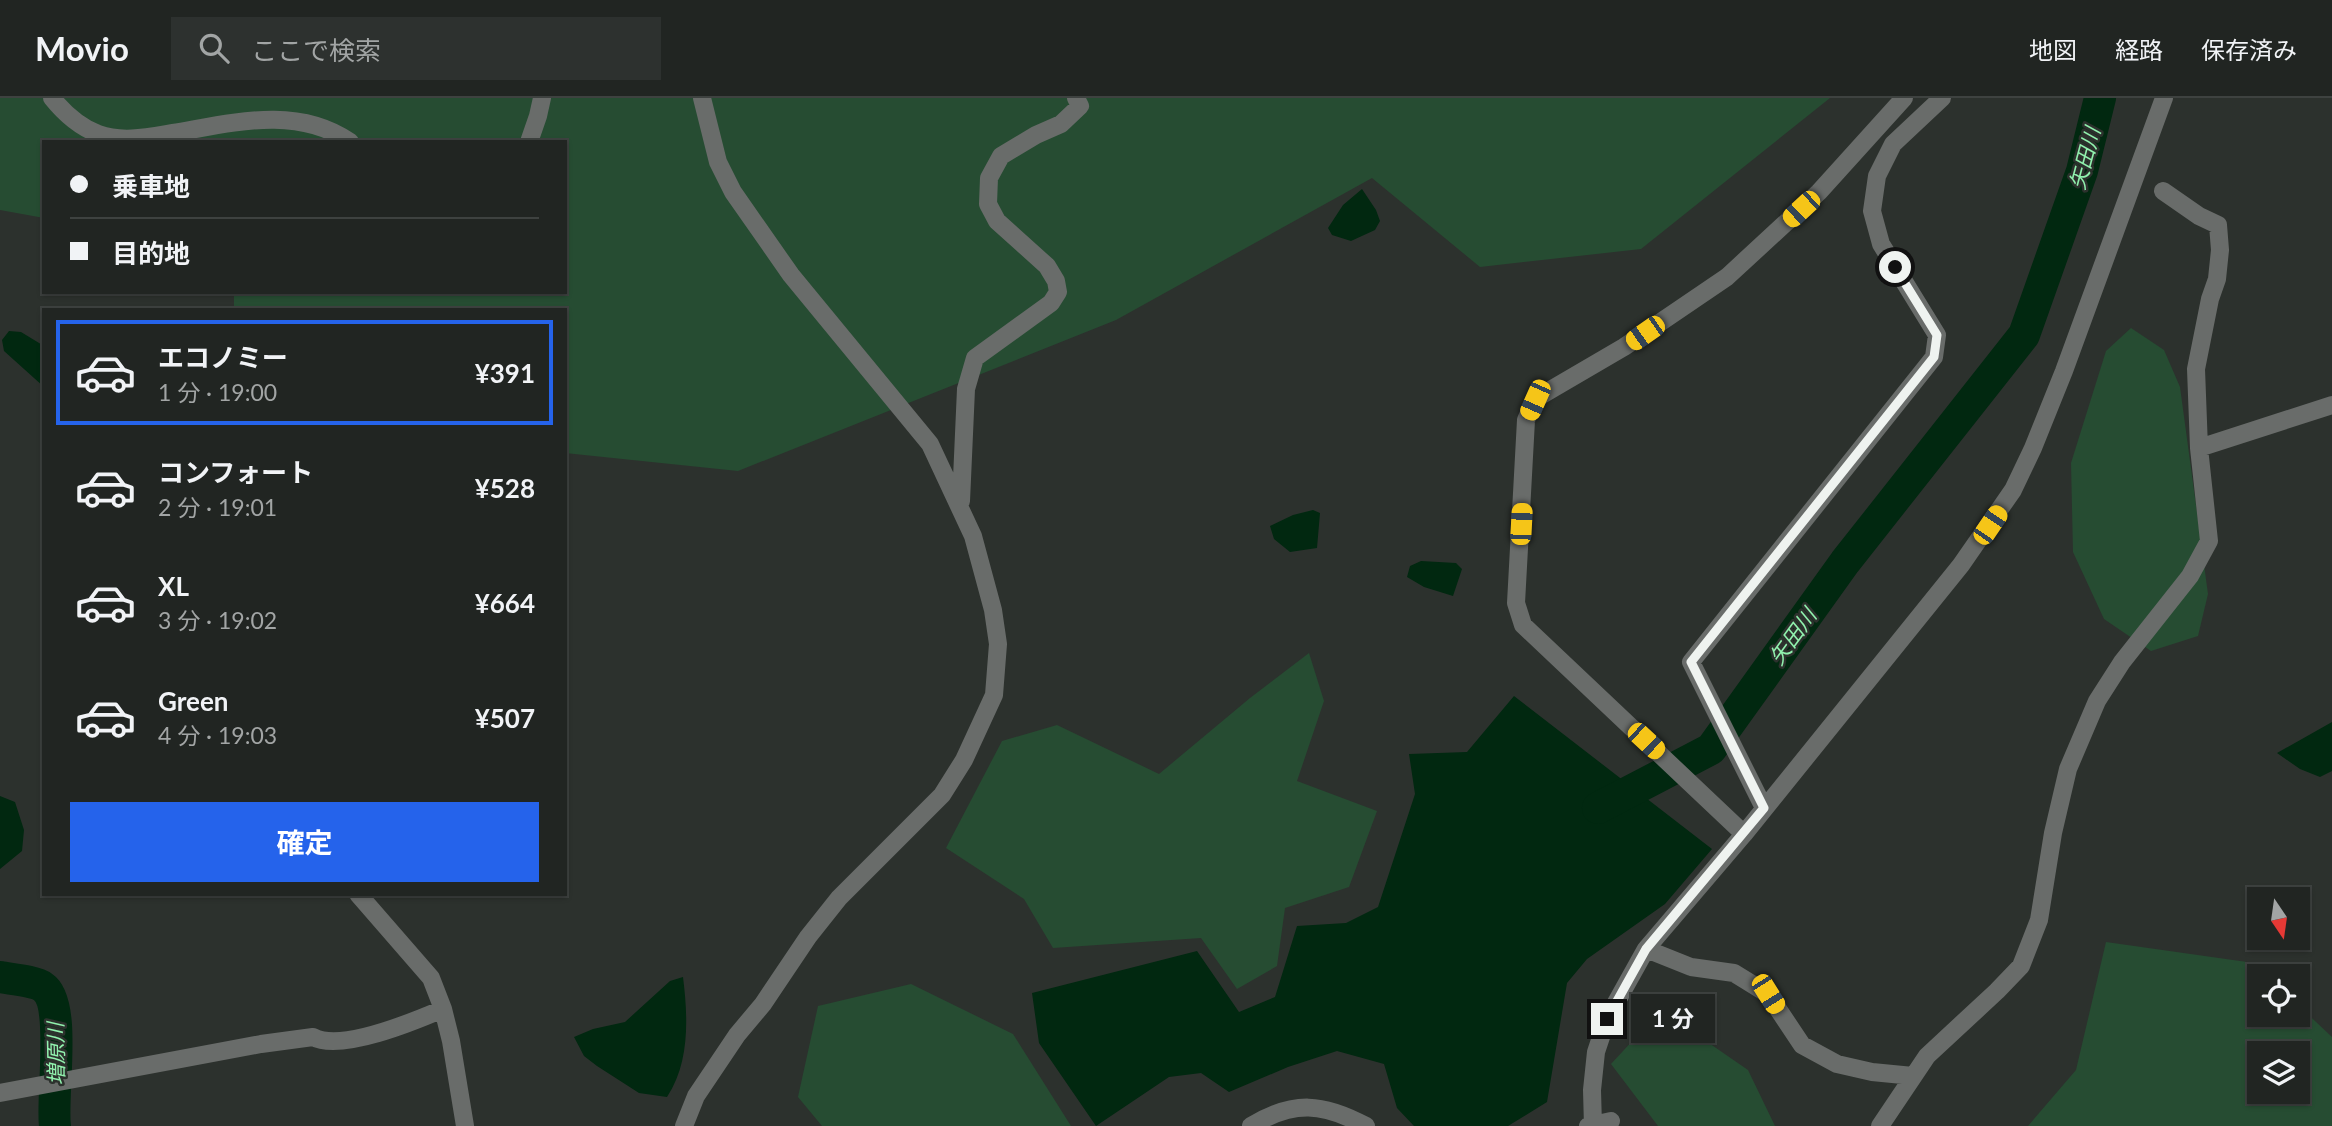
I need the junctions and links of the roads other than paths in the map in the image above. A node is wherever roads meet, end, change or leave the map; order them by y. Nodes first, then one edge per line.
1 (52, 98) edge
2 (542, 98) edge
3 (702, 98) edge
4 (1076, 98) edge
5 (1904, 98) edge
6 (1942, 98) edge
7 (2164, 98) edge
8 (347, 140) edge
9 (530, 140) edge
10 (2163, 191) dead end
11 (2332, 405) edge
12 (2199, 448) junction
13 (960, 508) junction
14 (1764, 808) junction
15 (1744, 834) junction
16 (360, 896) edge
17 (1646, 949) junction
18 (443, 1009) junction
19 (1913, 1076) junction
20 (0, 1093) edge
21 (1611, 1121) dead end
22 (465, 1126) edge
23 (684, 1126) edge
24 (1251, 1126) edge
25 (1366, 1126) edge
26 (1591, 1126) edge
27 (1880, 1126) edge

1 - 8 street
2 - 9 street
3 - 13 street
4 - 13 street
5 - 15 street
6 - 14 street
7 - 14 street
10 - 12 street
11 - 12 street
12 - 19 street
13 - 23 street
14 - 15 street
15 - 17 street
16 - 18 street
17 - 19 street
17 - 26 street
18 - 20 street
18 - 22 street
19 - 27 street
21 - 26 street
24 - 25 street

